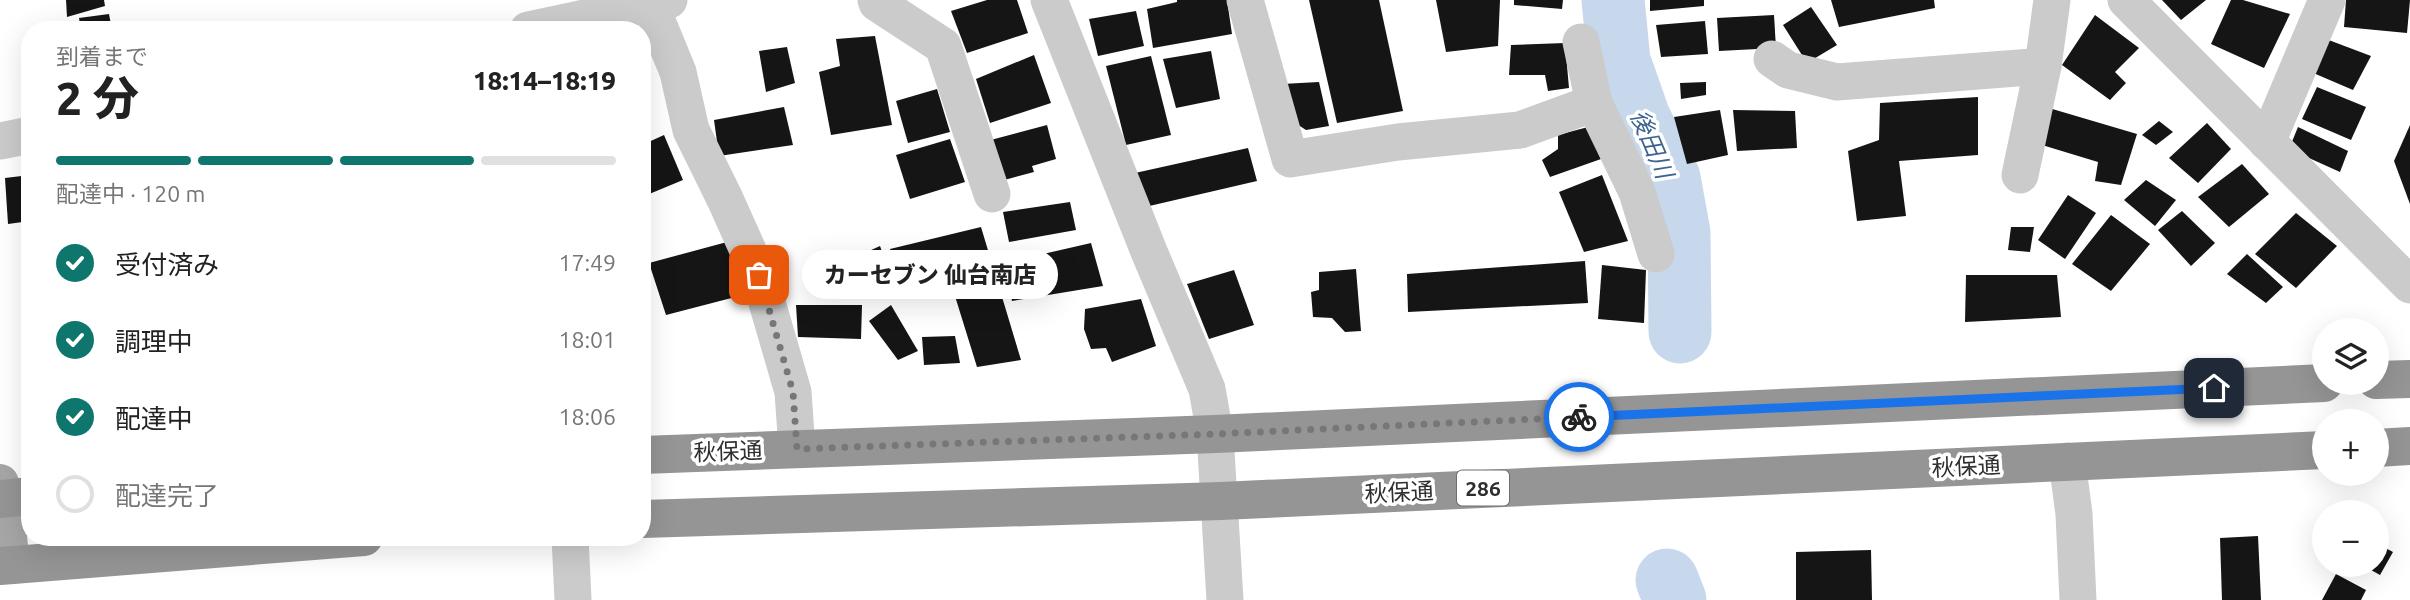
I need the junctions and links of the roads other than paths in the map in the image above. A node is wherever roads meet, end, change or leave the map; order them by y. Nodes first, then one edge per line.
1 (876, 0) edge
2 (1049, 0) edge
3 (1245, 0) edge
4 (2052, 0) edge
5 (2126, 0) edge
6 (2328, 0) edge
7 (642, 3) edge
8 (576, 21) edge
9 (1581, 42) dead end
10 (1772, 59) dead end
11 (2043, 66) junction
12 (1594, 103) junction
13 (21, 137) edge
14 (0, 141) edge
15 (2267, 142) junction
16 (2020, 175) dead end
17 (992, 194) dead end
18 (1656, 254) dead end
19 (2410, 285) edge
20 (2410, 379) edge
21 (2389, 380) edge
22 (2312, 384) edge
23 (1215, 434) junction
24 (2410, 446) edge
25 (2389, 447) edge
26 (797, 449) junction
27 (2312, 451) edge
28 (651, 454) edge
29 (2067, 461) junction
30 (8, 495) edge
31 (1220, 501) junction
32 (651, 519) edge
33 (253, 546) edge
34 (570, 546) edge
35 (5, 566) edge
36 (573, 600) edge
37 (1225, 600) edge
38 (2078, 600) edge

1 - 17 street
2 - 23 street
3 - 12 street
4 - 11 street
5 - 15 street
6 - 15 street
7 - 8 street
7 - 26 street
9 - 12 street
10 - 11 street
11 - 16 street
12 - 18 street
13 - 14 street
15 - 19 street
20 - 21 highway
22 - 23 highway, 秋保通
23 - 26 highway, 秋保通
23 - 31 street
24 - 25 highway
26 - 28 highway, 秋保通
27 - 29 highway, 秋保通 / 286
29 - 31 highway, 秋保通 / 286
29 - 38 street
30 - 35 main road
31 - 32 highway, 秋保通 / 286
31 - 37 street
33 - 35 highway
34 - 36 street

